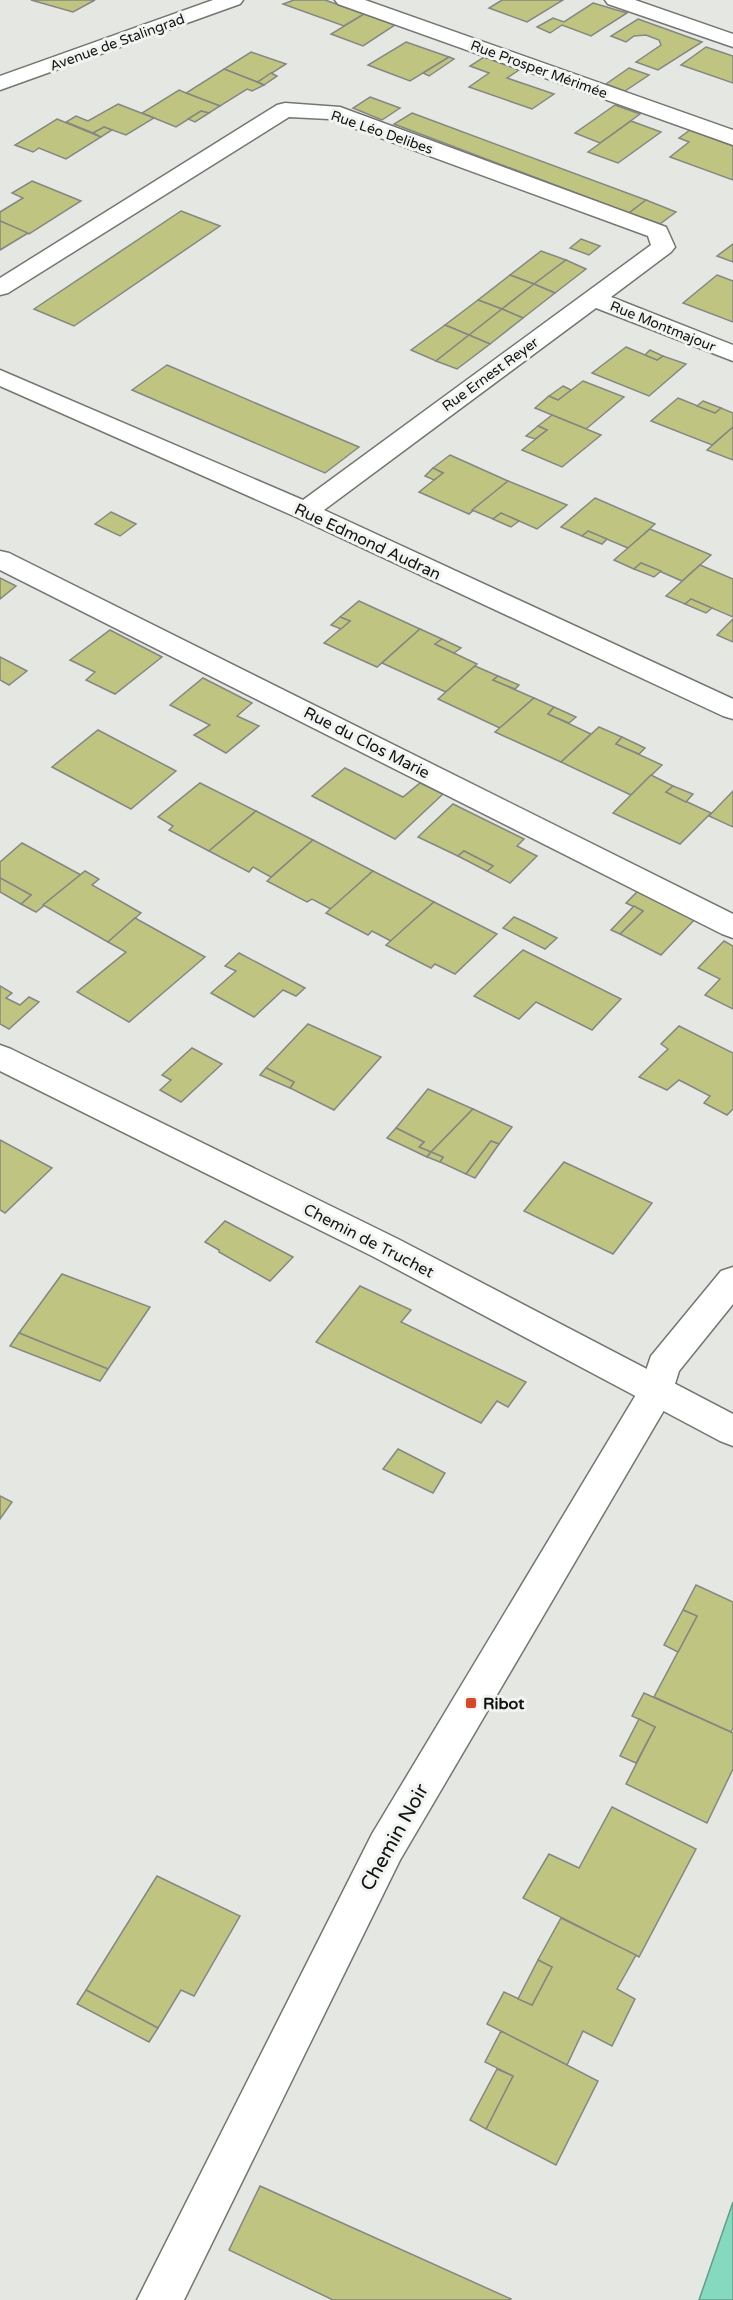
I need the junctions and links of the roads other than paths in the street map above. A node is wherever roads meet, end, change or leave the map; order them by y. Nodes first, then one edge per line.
1 (233, 0) edge
2 (345, 0) edge
3 (615, 0) edge
4 (733, 41) edge
5 (0, 83) edge
6 (733, 138) edge
7 (658, 232) joint
8 (0, 288) edge
9 (593, 298) junction
10 (733, 354) edge
11 (0, 377) edge
12 (305, 512) junction
13 (0, 559) edge
14 (733, 710) edge
15 (733, 927) edge
16 (0, 1057) edge
17 (733, 1280) edge
18 (657, 1390) junction
19 (733, 1431) edge
20 (160, 2300) edge

1 - 5 street, Avenue de Stalingrad
2 - 6 street, Rue Prosper Mérimée
3 - 4 street
7 - 8 street, Rue Léo Delibes
7 - 9 street, Rue Ernest Reyer
9 - 10 street, Rue Montmajour
9 - 12 street, Rue Ernest Reyer
11 - 12 street, Rue Edmond Audran
12 - 14 street, Rue Edmond Audran
13 - 15 street, Rue du Clos Marie
16 - 18 street, Chemin de Truchet
17 - 18 street, Chemin Noir
18 - 19 street, Chemin de Truchet
18 - 20 street, Chemin Noir

